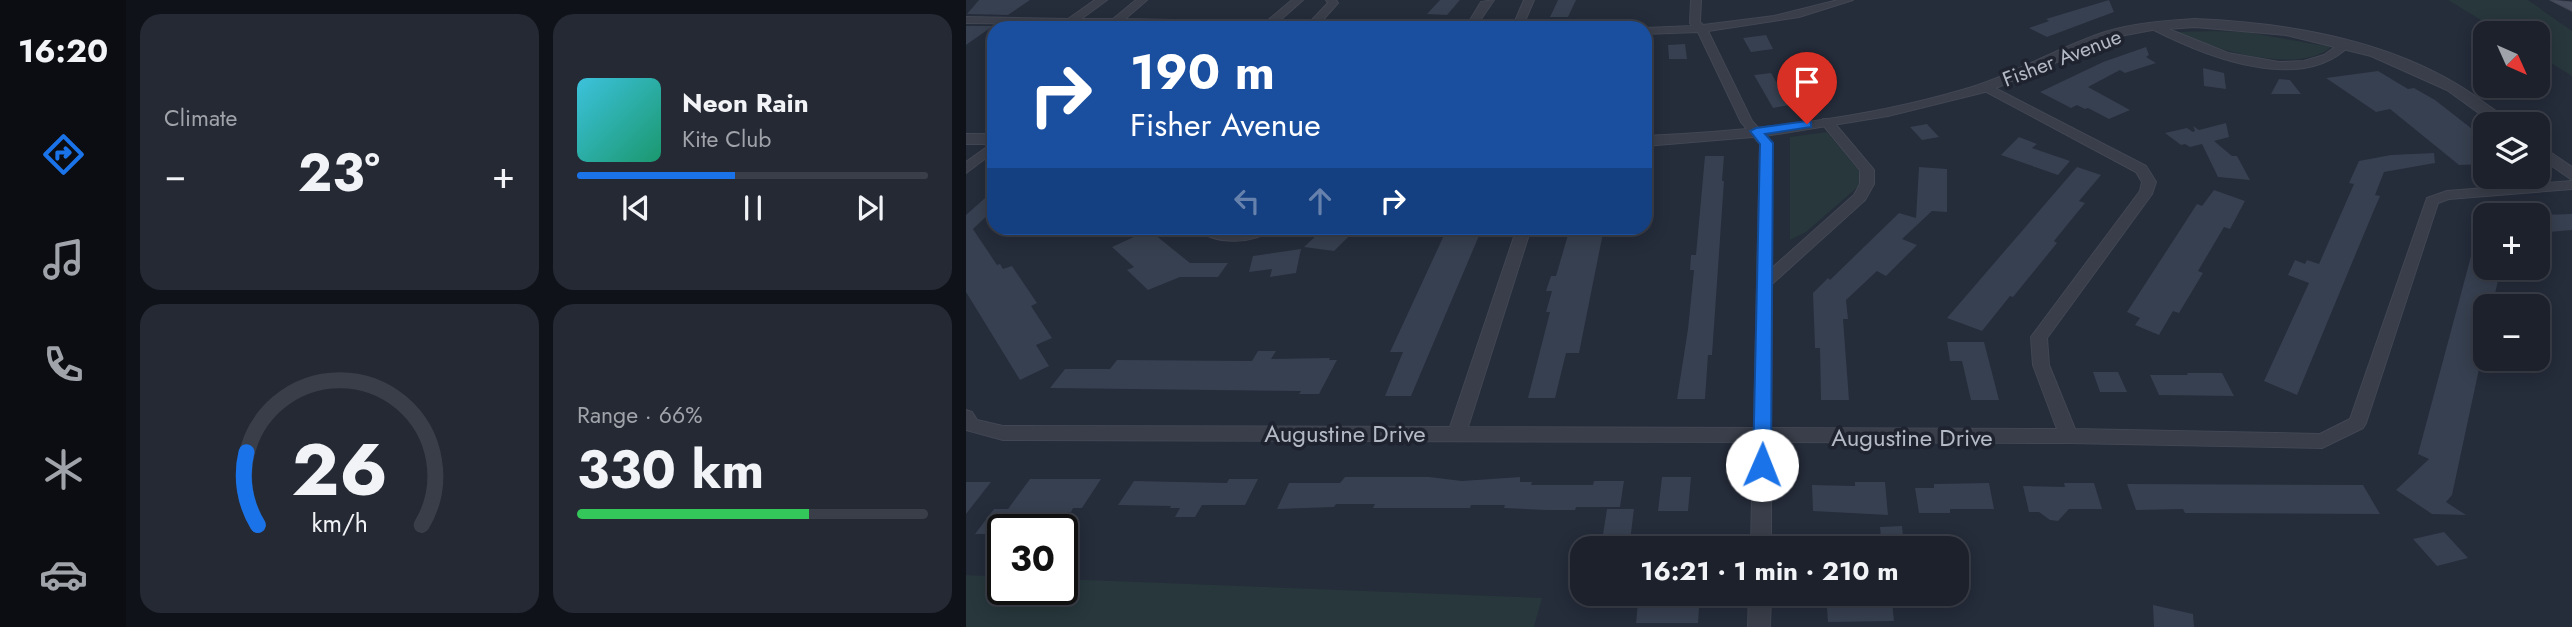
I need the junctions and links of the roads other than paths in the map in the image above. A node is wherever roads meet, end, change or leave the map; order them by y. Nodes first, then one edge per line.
1 (1102, 0) edge
2 (1142, 0) edge
3 (1298, 0) edge
4 (1331, 0) edge
5 (1489, 0) edge
6 (1529, 0) edge
7 (1696, 0) edge
8 (1849, 0) edge
9 (2557, 0) edge
10 (2572, 8) edge
11 (966, 20) edge
12 (1072, 20) junction
13 (1117, 21) joint
14 (1272, 21) edge
15 (1317, 21) edge
16 (1473, 21) edge
17 (1520, 21) edge
18 (2156, 27) junction
19 (1700, 28) junction
20 (1652, 31) edge
21 (2346, 44) junction
22 (1985, 88) junction
23 (2486, 112) edge
24 (1827, 122) junction
25 (1756, 131) junction
26 (966, 139) edge
27 (987, 139) edge
28 (1652, 140) edge
29 (987, 152) edge
30 (2550, 158) edge
31 (966, 169) edge
32 (2572, 175) edge
33 (2572, 185) edge
34 (1219, 235) edge
35 (1249, 235) edge
36 (1522, 235) edge
37 (1765, 282) junction
38 (966, 416) edge
39 (1457, 433) junction
40 (2069, 436) junction
41 (1763, 437) junction
42 (1760, 536) edge
43 (1760, 606) edge
44 (1759, 627) edge

1 - 12 street
2 - 13 street
3 - 14 street
4 - 15 street
5 - 16 street
6 - 17 street
7 - 19 street
8 - 19 street
9 - 10 main road
11 - 12 street
12 - 13 street
18 - 21 street, Fisher Avenue
18 - 21 street
18 - 22 street, Fisher Avenue
19 - 20 street
19 - 25 street
21 - 23 street, Fisher Avenue
22 - 24 street, Fisher Avenue
22 - 40 street
24 - 25 street, Fisher Avenue
24 - 37 street
25 - 28 street, Fisher Avenue
25 - 37 street
26 - 27 street
29 - 31 street
30 - 32 street
33 - 40 street, Augustine Drive
34 - 35 street
36 - 39 street
37 - 41 street
38 - 39 street, Augustine Drive
39 - 41 street, Augustine Drive
40 - 41 street, Augustine Drive
41 - 42 street
43 - 44 street

